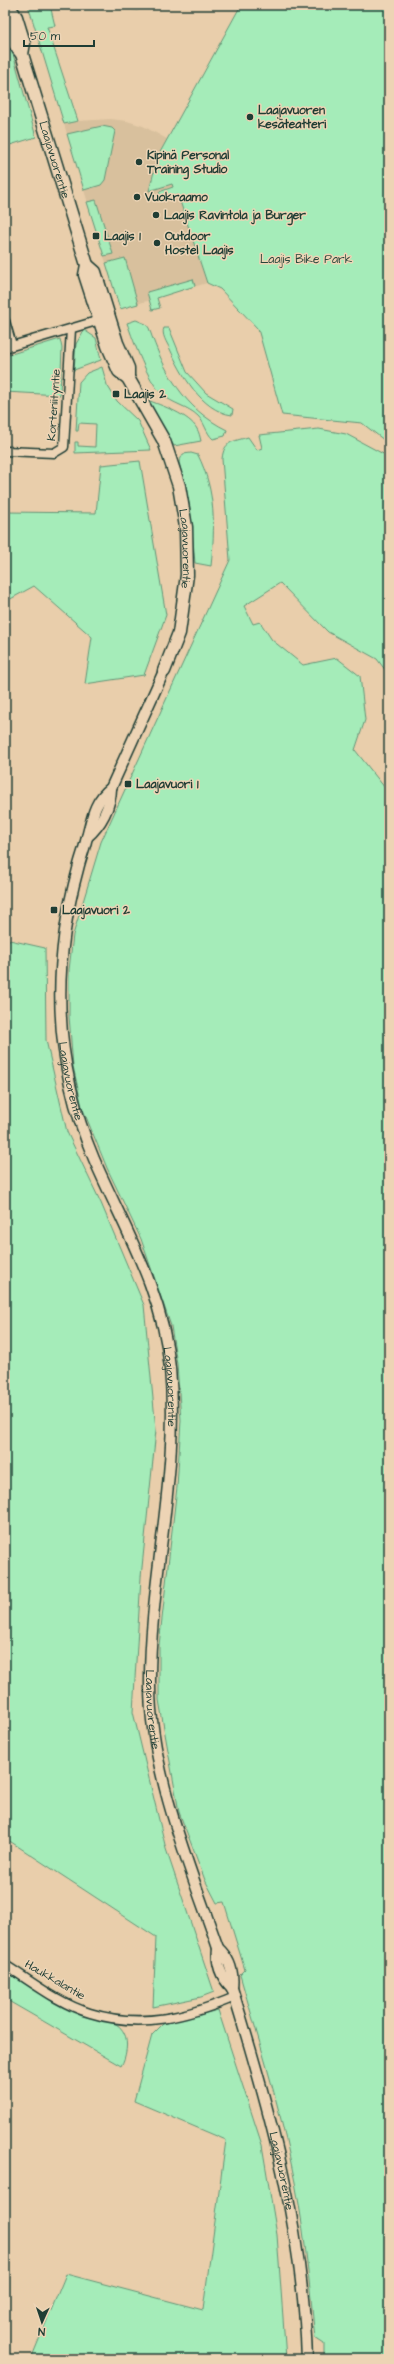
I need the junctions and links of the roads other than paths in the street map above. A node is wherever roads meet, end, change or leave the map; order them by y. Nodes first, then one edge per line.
1 (8, 7) edge
2 (87, 265) junction
3 (100, 320) junction
4 (5, 321) edge
5 (71, 328) junction
6 (8, 346) edge
7 (128, 378) junction
8 (5, 451) edge
9 (164, 671) joint
10 (5, 1964) edge
11 (233, 1992) junction
12 (307, 2359) edge

1 - 2 main road, Laajavuorentie
2 - 3 main road, Laajavuorentie
2 - 7 main road, Laajavuorentie
3 - 5 street
3 - 7 main road, Laajavuorentie
4 - 6 street
5 - 6 street
5 - 8 street, Korteniityntie
7 - 9 main road, Laajavuorentie
9 - 11 street, Laajavuorentie
10 - 11 street, Haukkalantie
11 - 12 street, Laajavuorentie

